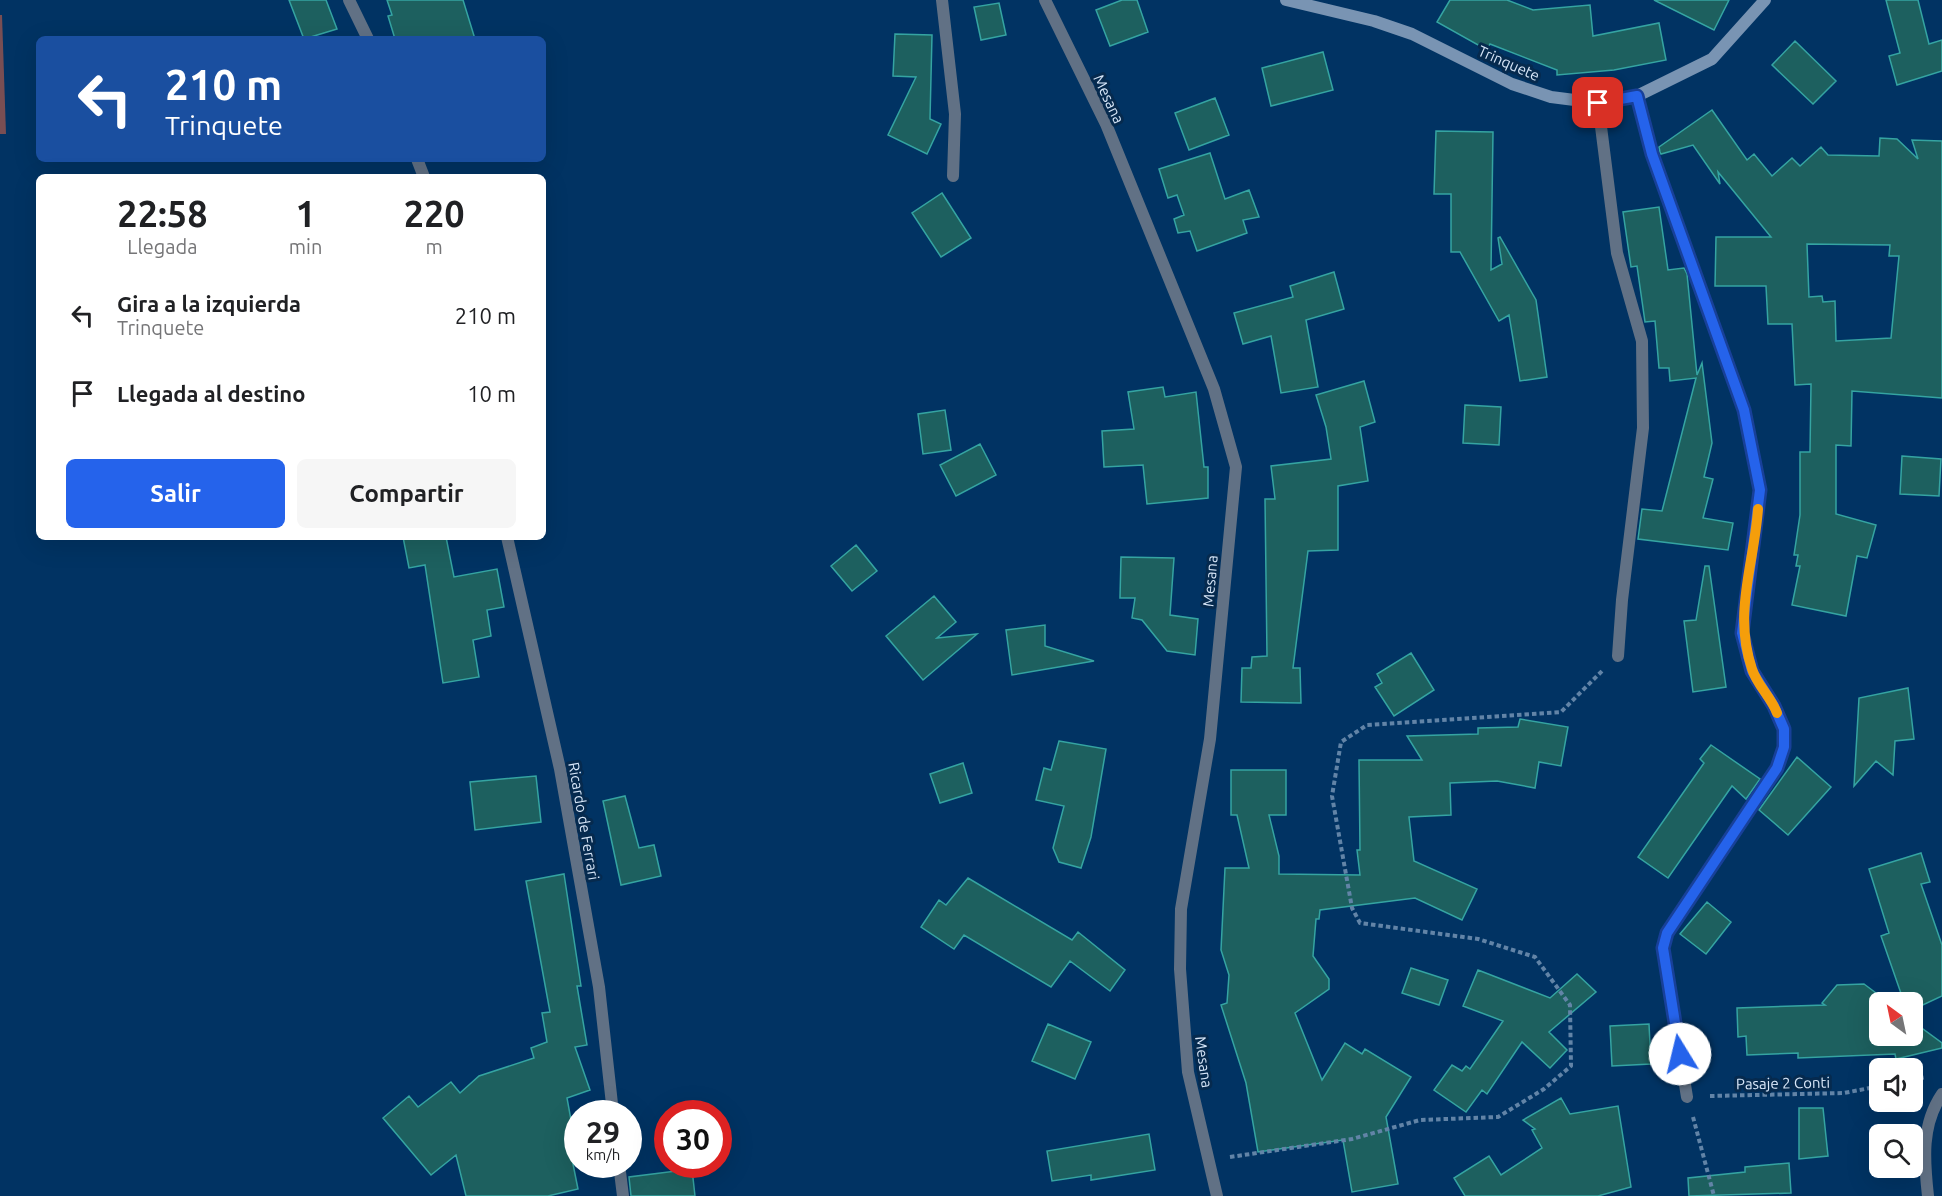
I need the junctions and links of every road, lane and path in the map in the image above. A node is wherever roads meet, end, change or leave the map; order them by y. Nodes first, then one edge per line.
1 (349, 0) edge
2 (942, 0) edge
3 (1045, 0) edge
4 (1286, 0) edge
5 (1765, 0) edge
6 (367, 36) edge
7 (1637, 96) junction
8 (1598, 103) junction
9 (953, 176) dead end
10 (508, 540) edge
11 (1618, 656) joint
12 (1869, 1088) edge
13 (1942, 1094) edge
14 (1687, 1097) junction
15 (612, 1100) edge
16 (1209, 1160) junction
17 (621, 1178) edge
18 (623, 1196) edge
19 (1217, 1196) edge
20 (1714, 1196) edge
21 (1928, 1196) edge

1 - 6 street
2 - 9 street
3 - 16 street, Mesana
4 - 8 street, Trinquete
5 - 7 street, Trinquete
7 - 8 street, Trinquete
7 - 14 street
8 - 11 street
10 - 15 street, Ricardo de Ferrari
11 - 16 path
12 - 14 path, Pasaje 2 Conti
13 - 21 street
14 - 20 path
16 - 19 street, Mesana
17 - 18 street

